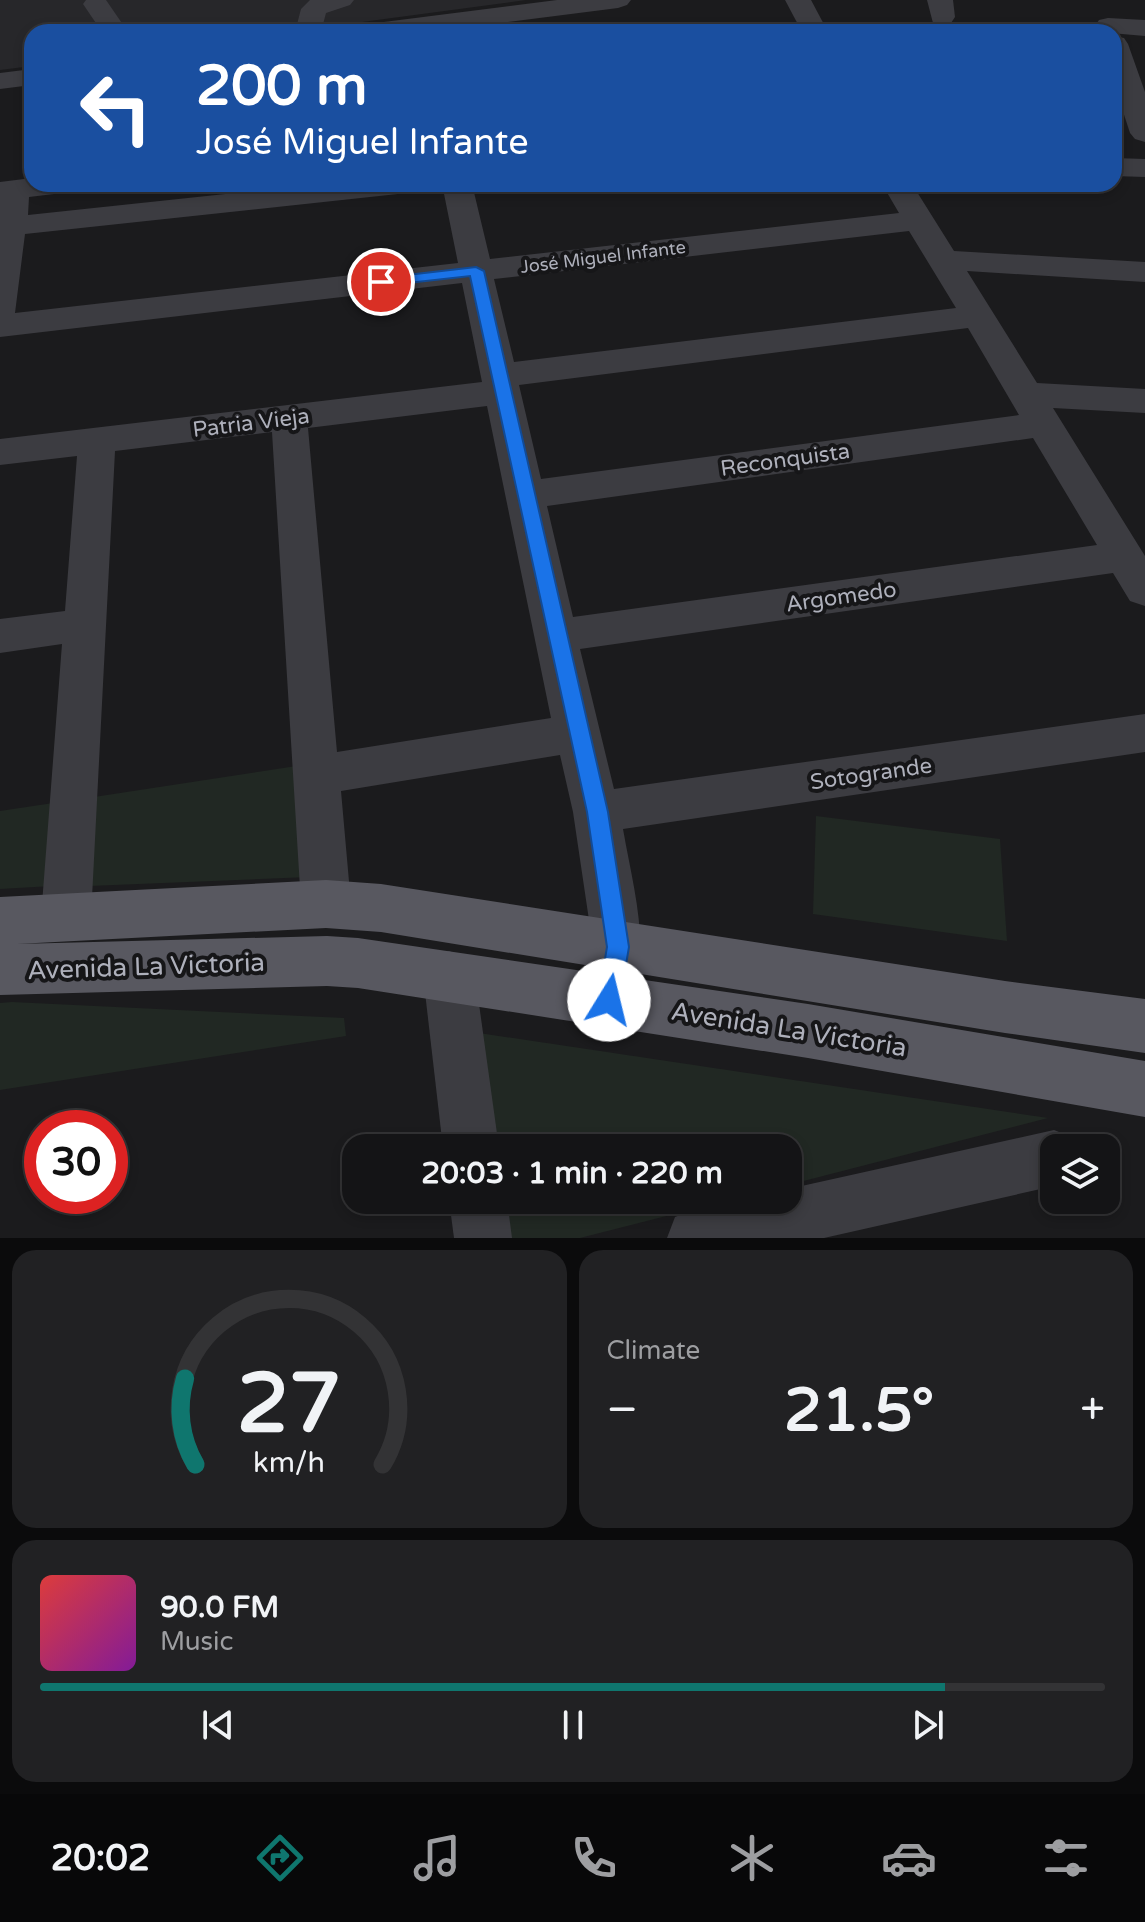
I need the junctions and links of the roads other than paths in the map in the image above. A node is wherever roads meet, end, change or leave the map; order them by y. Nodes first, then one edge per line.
1 (341, 0) edge
2 (618, 0) edge
3 (798, 0) edge
4 (1100, 0) edge
5 (587, 2) edge
6 (96, 4) dead end
7 (479, 9) edge
8 (110, 24) edge
9 (310, 24) edge
10 (435, 24) edge
11 (811, 24) edge
12 (1108, 24) edge
13 (1145, 28) edge
14 (1122, 32) edge
15 (24, 78) edge
16 (0, 81) edge
17 (1122, 82) edge
18 (1142, 117) edge
19 (1122, 167) edge
20 (1145, 168) edge
21 (8, 190) edge
22 (259, 192) edge
23 (459, 192) edge
24 (902, 192) edge
25 (121, 199) edge
26 (919, 220) junction
27 (11, 226) junction
28 (943, 260) junction
29 (476, 271) junction
30 (1145, 272) edge
31 (0, 310) edge
32 (978, 316) junction
33 (0, 326) edge
34 (501, 384) junction
35 (1145, 401) edge
36 (1035, 410) junction
37 (289, 418) junction
38 (97, 441) junction
39 (0, 452) edge
40 (526, 495) junction
41 (1124, 556) junction
42 (1145, 590) edge
43 (85, 625) junction
44 (0, 636) edge
45 (558, 636) junction
46 (577, 733) junction
47 (1145, 733) edge
48 (316, 775) junction
49 (597, 812) junction
50 (326, 904) junction
51 (66, 917) junction
52 (0, 921) edge
53 (618, 947) junction
54 (0, 970) edge
55 (449, 975) junction
56 (609, 1000) junction
57 (1145, 1026) edge
58 (1145, 1089) edge
59 (469, 1134) edge
60 (1040, 1161) edge
61 (480, 1214) edge
62 (483, 1238) edge
63 (696, 1238) edge

1 - 9 street
2 - 5 street
3 - 11 street
4 - 12 street
5 - 7 street
6 - 8 street
7 - 10 street
13 - 14 street
15 - 16 street
17 - 18 street
19 - 20 street
21 - 27 street
22 - 25 street
23 - 29 street
24 - 26 street
25 - 27 street
26 - 28 street
26 - 29 street, José Miguel Infante
27 - 31 street
28 - 30 street
28 - 32 street
29 - 33 street, José Miguel Infante
29 - 34 street
32 - 34 street, Patria Vieja
32 - 36 street
34 - 37 street, Patria Vieja
34 - 40 street
35 - 36 street, Reconquista
36 - 40 street, Reconquista
36 - 41 street
37 - 38 street, Patria Vieja
37 - 48 street
38 - 39 street, Patria Vieja
38 - 43 street
40 - 45 street
41 - 42 street
41 - 45 street, Argomedo
43 - 44 street
43 - 51 street
45 - 46 street
46 - 48 street
46 - 49 street
47 - 49 street, Sotogrande
48 - 50 street
49 - 53 street
50 - 51 main road
50 - 53 main road
51 - 52 main road
53 - 56 street
53 - 57 main road
54 - 55 main road, Avenida La Victoria
55 - 56 main road, Avenida La Victoria
55 - 59 street
56 - 58 main road, Avenida La Victoria
60 - 63 street
61 - 62 street

